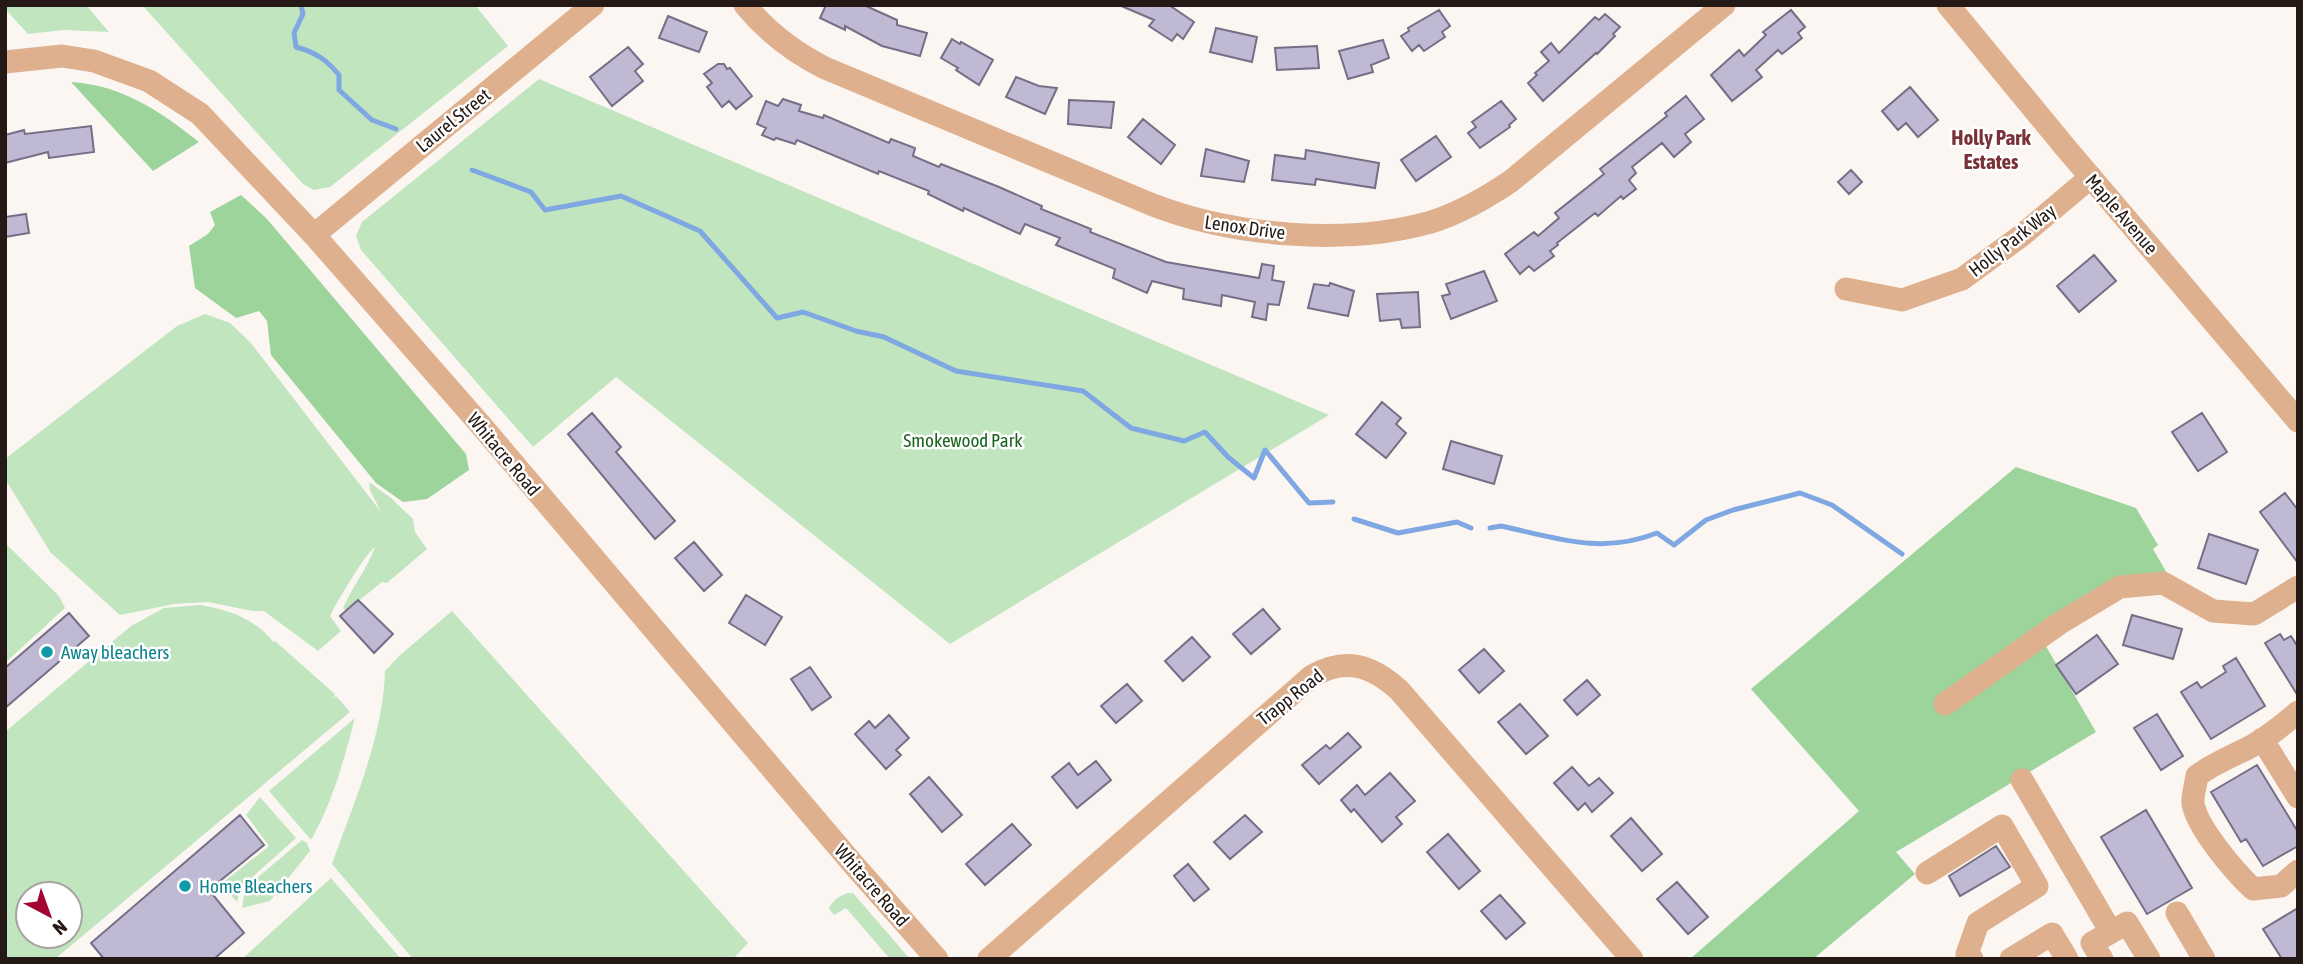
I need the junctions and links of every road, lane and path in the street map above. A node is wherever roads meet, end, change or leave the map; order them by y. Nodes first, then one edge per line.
1 (593, 5) edge
2 (745, 5) edge
3 (1724, 5) edge
4 (1948, 5) edge
5 (5, 62) edge
6 (2091, 177) junction
7 (314, 235) junction
8 (1846, 289) dead end
9 (2298, 421) edge
10 (2298, 587) edge
11 (1945, 704) dead end
12 (2298, 712) edge
13 (2262, 739) junction
14 (2022, 780) dead end
15 (2298, 797) edge
16 (2298, 871) edge
17 (1927, 873) dead end
18 (2177, 913) dead end
19 (2111, 932) junction
20 (937, 959) edge
21 (989, 959) edge
22 (1632, 959) edge
23 (1972, 959) edge
24 (2011, 959) edge
25 (2067, 959) edge
26 (2102, 959) edge
27 (2149, 959) edge
28 (2204, 959) edge

1 - 7 street, Laurel Street
2 - 3 street, Lenox Drive
4 - 6 street, Maple Avenue
5 - 7 street, Whitacre Road
6 - 8 street, Holly Park Way
6 - 9 street, Maple Avenue
7 - 20 street, Whitacre Road
10 - 11 street
12 - 13 street
13 - 15 street
13 - 16 street
14 - 19 street
17 - 23 street
18 - 28 street
19 - 26 street
19 - 27 street
21 - 22 street, Trapp Road
24 - 25 street

